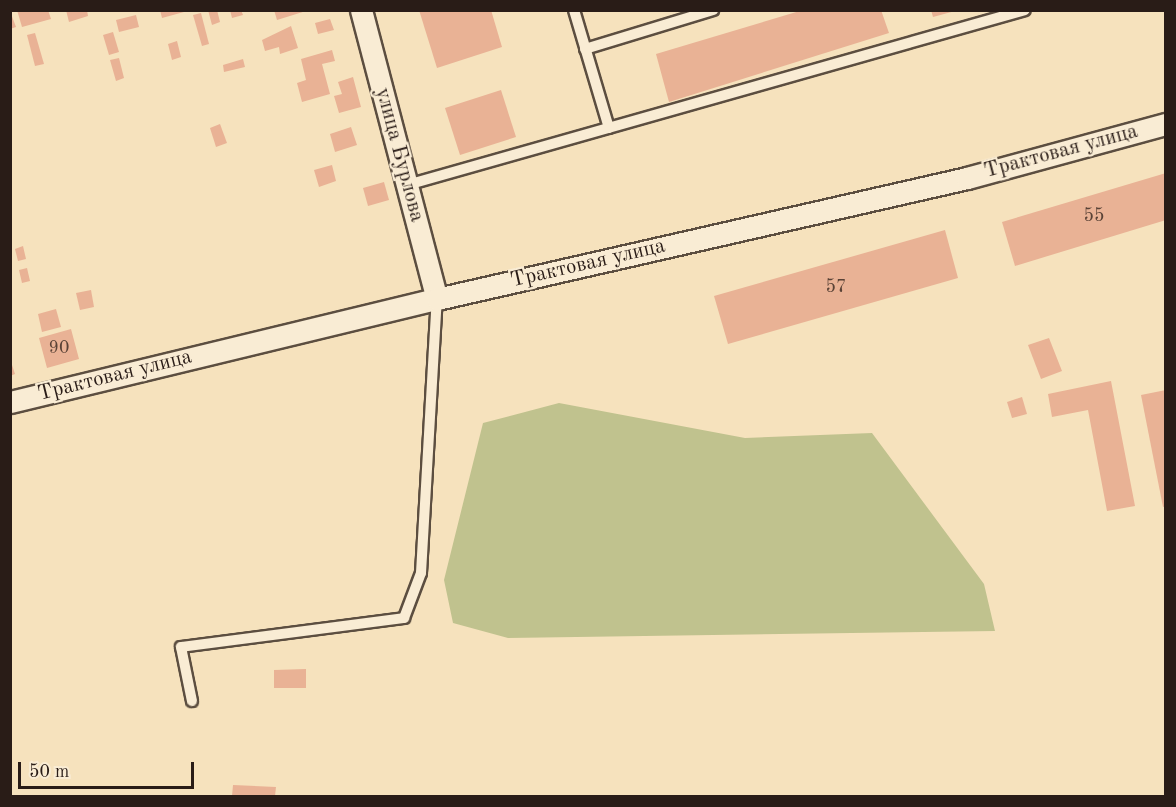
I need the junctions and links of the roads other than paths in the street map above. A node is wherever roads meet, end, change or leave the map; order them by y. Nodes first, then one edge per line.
1 (361, 10) edge
2 (574, 10) edge
3 (713, 10) edge
4 (1025, 10) edge
5 (585, 49) junction
6 (1166, 124) edge
7 (609, 128) junction
8 (406, 184) junction
9 (437, 298) junction
10 (10, 402) edge
11 (192, 701) dead end

1 - 8 street, улица Бурлова
2 - 5 lane
3 - 5 lane
4 - 7 lane
5 - 7 lane
6 - 9 street, Трактовая улица
7 - 8 lane
8 - 9 street, улица Бурлова
9 - 10 street, Трактовая улица
9 - 11 lane

